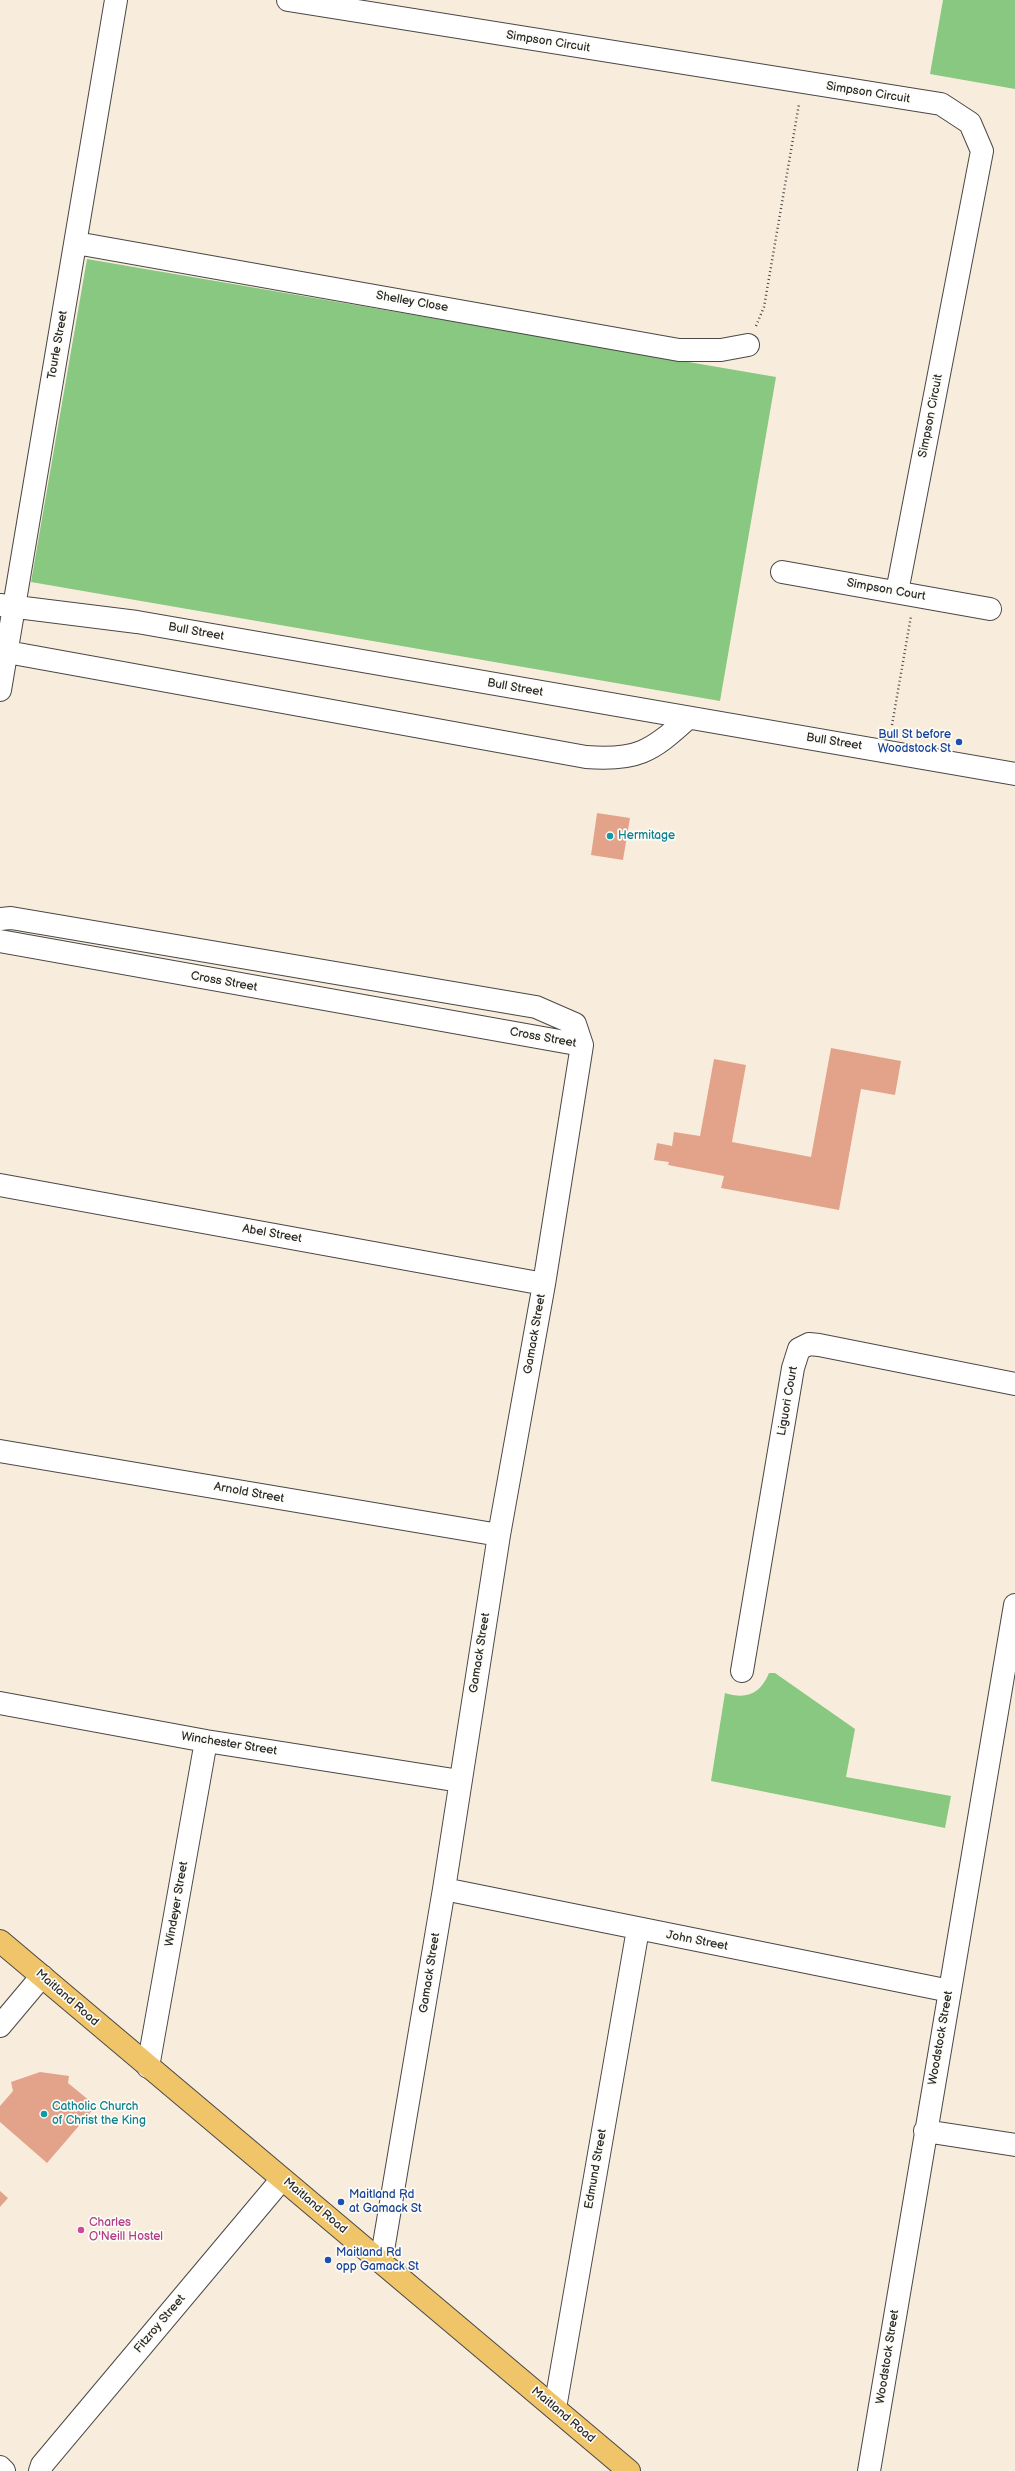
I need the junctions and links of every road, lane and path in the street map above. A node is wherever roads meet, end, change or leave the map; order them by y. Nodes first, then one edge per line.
1 (116, 0) edge
2 (288, 0) edge
3 (802, 83) junction
4 (76, 243) junction
5 (748, 346) joint
6 (782, 572) dead end
7 (897, 592) junction
8 (7, 606) edge
9 (990, 609) dead end
10 (911, 618) dead end
11 (7, 652) junction
12 (0, 690) edge
13 (687, 719) junction
14 (892, 726) dead end
15 (1015, 774) edge
16 (0, 919) edge
17 (0, 941) edge
18 (582, 1045) junction
19 (0, 1185) edge
20 (544, 1284) junction
21 (1015, 1384) edge
22 (0, 1451) edge
23 (499, 1536) junction
24 (1015, 1605) edge
25 (742, 1671) dead end
26 (0, 1703) edge
27 (206, 1741) junction
28 (460, 1781) junction
29 (444, 1890) junction
30 (638, 1929) junction
31 (0, 1941) edge
32 (42, 1976) junction
33 (950, 1991) junction
34 (0, 2026) edge
35 (148, 2067) junction
36 (925, 2131) junction
37 (1015, 2145) edge
38 (282, 2179) junction
39 (381, 2262) junction
40 (555, 2408) junction
41 (0, 2467) edge
42 (4, 2471) edge
43 (40, 2471) edge
44 (629, 2471) edge
45 (869, 2471) edge

1 - 4 street, Tourle Street
2 - 3 street, Simpson Circuit
3 - 5 path
3 - 7 street, Simpson Circuit
4 - 5 street, Shelley Close
4 - 8 street, Tourle Street
6 - 7 street, Simpson Court
7 - 9 street, Simpson Court
8 - 11 street, Tourle Street
8 - 13 street, Bull Street
10 - 14 path
11 - 12 street, Tourle Street
11 - 13 street
13 - 15 street, Bull Street
16 - 18 street, Cross Street
17 - 18 street, Cross Street
18 - 20 street, Gamack Street
19 - 20 street, Abel Street
20 - 23 street, Gamack Street
21 - 25 street, Liguori Court
22 - 23 street, Arnold Street
23 - 28 street, Gamack Street
24 - 33 street, Woodstock Street
26 - 27 street, Winchester Street
27 - 28 street, Winchester Street
27 - 35 street, Windeyer Street
28 - 29 street, Gamack Street
29 - 30 street, John Street
29 - 39 street, Gamack Street
30 - 33 street, John Street
30 - 40 street, Edmund Street
31 - 32 main road, Maitland Road
32 - 34 street
32 - 35 main road, Maitland Road
33 - 36 street, Woodstock Street
35 - 38 main road, Maitland Road
36 - 37 street
36 - 45 street, Woodstock Street
38 - 39 main road, Maitland Road
38 - 43 street, Fitzroy Street
39 - 40 main road, Maitland Road
40 - 44 main road, Maitland Road
41 - 42 street

